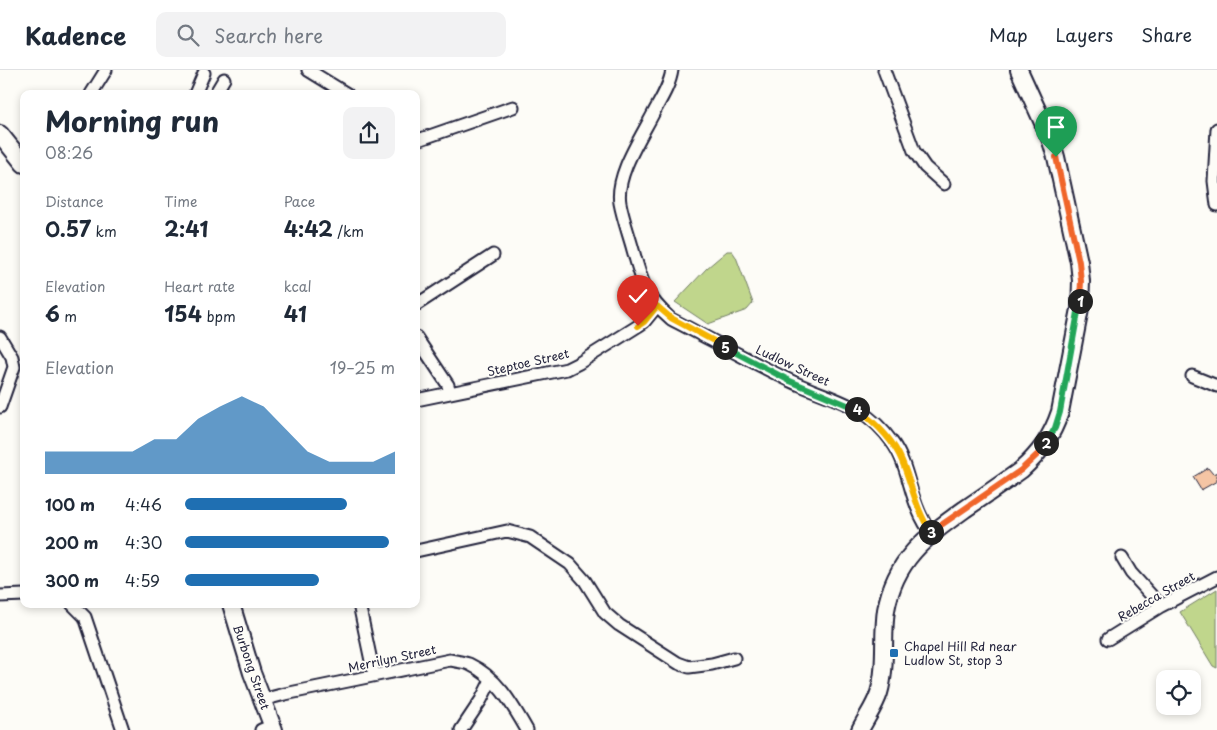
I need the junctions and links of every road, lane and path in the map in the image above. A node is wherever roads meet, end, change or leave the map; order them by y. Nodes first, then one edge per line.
1 (106, 70) edge
2 (308, 70) edge
3 (672, 70) edge
4 (884, 70) edge
5 (1019, 70) edge
6 (204, 73) dead end
7 (224, 80) dead end
8 (94, 90) edge
9 (197, 90) edge
10 (218, 90) edge
11 (332, 90) edge
12 (513, 107) dead end
13 (1217, 129) edge
14 (0, 134) edge
15 (420, 142) edge
16 (20, 159) edge
17 (944, 184) dead end
18 (1217, 205) edge
19 (493, 255) dead end
20 (420, 302) edge
21 (657, 306) junction
22 (0, 337) edge
23 (420, 343) edge
24 (1192, 376) dead end
25 (1217, 386) edge
26 (450, 393) junction
27 (420, 399) edge
28 (0, 407) edge
29 (932, 533) junction
30 (420, 550) edge
31 (1122, 558) dead end
32 (1217, 577) edge
33 (20, 595) edge
34 (0, 596) edge
35 (1161, 606) junction
36 (76, 608) edge
37 (232, 608) edge
38 (360, 608) edge
39 (1108, 639) dead end
40 (734, 658) dead end
41 (374, 676) junction
42 (491, 680) junction
43 (262, 700) junction
44 (269, 728) edge
45 (122, 730) edge
46 (461, 730) edge
47 (527, 730) edge
48 (860, 730) edge

1 - 8 street
2 - 11 street
3 - 21 street, Ludlow Street
4 - 17 street
5 - 29 main road
6 - 9 street
7 - 10 street
12 - 15 street
13 - 18 street
14 - 16 main road
19 - 20 street
21 - 26 street, Steptoe Street
21 - 29 street, Ludlow Street
22 - 28 street
23 - 26 street
24 - 25 street
26 - 27 street, Steptoe Street
29 - 48 main road
30 - 40 street
31 - 35 street
32 - 35 street, Rebecca Street
33 - 34 street
35 - 39 street, Rebecca Street
36 - 45 street
37 - 43 main road, Burbong Street
38 - 41 street
41 - 42 street, Merrilyn Street
41 - 43 street, Merrilyn Street
42 - 46 street
42 - 47 street, Merrilyn Street
43 - 44 main road, Burbong Street

